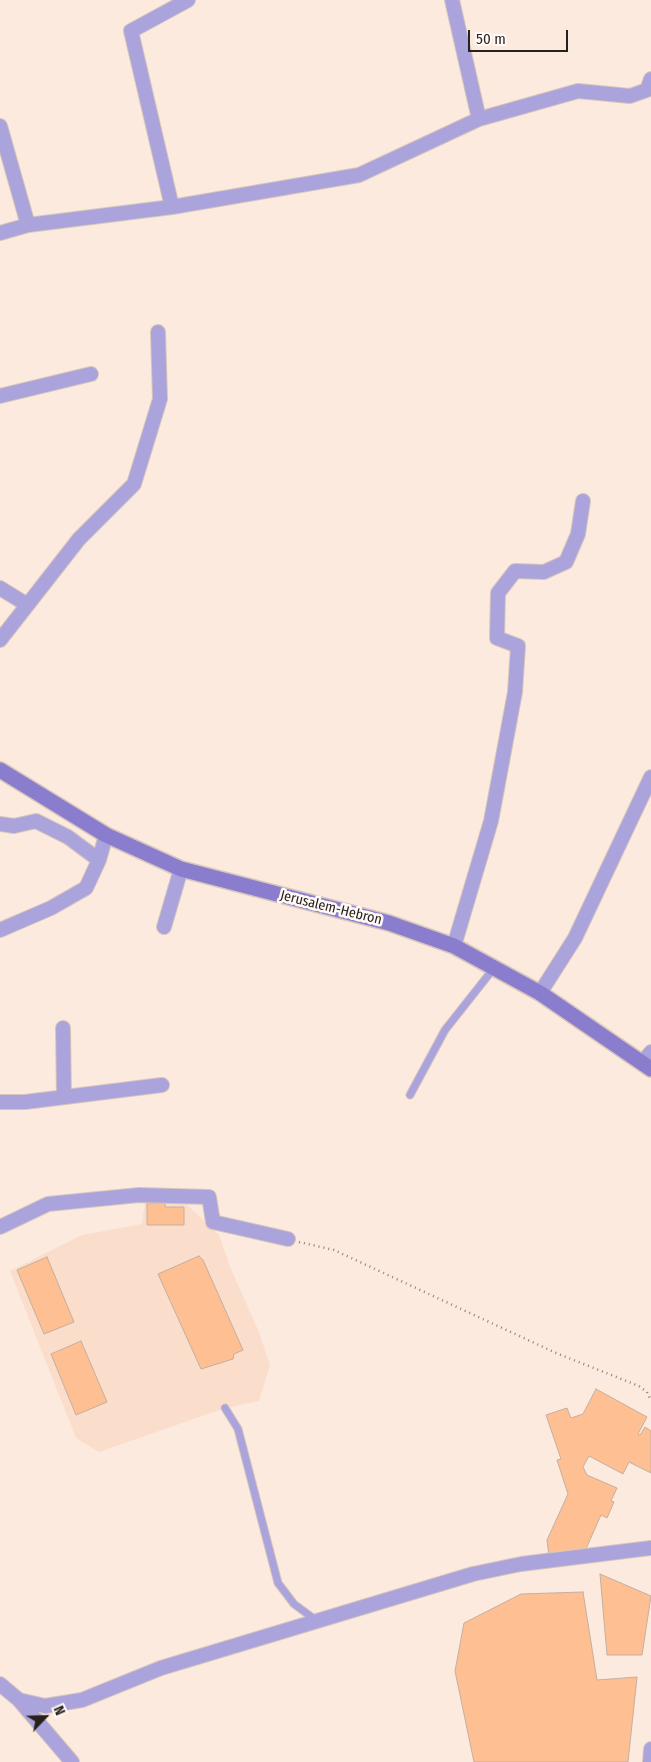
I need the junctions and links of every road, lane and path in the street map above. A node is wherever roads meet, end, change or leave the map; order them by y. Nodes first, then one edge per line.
1 (188, 0) edge
2 (452, 0) edge
3 (651, 79) edge
4 (479, 119) junction
5 (0, 126) edge
6 (172, 207) junction
7 (28, 225) junction
8 (0, 233) edge
9 (158, 332) dead end
10 (91, 374) dead end
11 (0, 396) edge
12 (583, 501) dead end
13 (0, 588) edge
14 (26, 604) junction
15 (0, 640) edge
16 (0, 770) edge
17 (651, 777) edge
18 (0, 824) edge
19 (106, 835) junction
20 (100, 860) junction
21 (180, 869) junction
22 (164, 927) dead end
23 (0, 930) edge
24 (454, 946) junction
25 (494, 968) junction
26 (540, 993) junction
27 (62, 1028) dead end
28 (648, 1061) edge
29 (162, 1085) dead end
30 (410, 1095) dead end
31 (64, 1097) junction
32 (0, 1102) edge
33 (0, 1227) edge
34 (288, 1239) joint
35 (651, 1401) edge
36 (225, 1408) dead end
37 (651, 1548) edge
38 (317, 1622) junction
39 (0, 1684) edge
40 (19, 1700) junction
41 (651, 1749) edge
42 (72, 1762) edge
43 (650, 1762) edge

1 - 6 street
2 - 4 street
3 - 4 street
4 - 6 street
5 - 7 street
6 - 7 street
7 - 8 street
9 - 14 street
10 - 11 street
12 - 24 street
13 - 14 street
14 - 15 street
16 - 19 main road, Jerusalem-Hebron
17 - 26 street
18 - 20 street
19 - 20 street
19 - 21 main road, Jerusalem-Hebron
20 - 23 street
21 - 22 street
21 - 24 main road, Jerusalem-Hebron
24 - 25 main road, Jerusalem-Hebron
25 - 26 main road, Jerusalem-Hebron
25 - 30 lane
26 - 28 main road, Jerusalem-Hebron
27 - 31 street
29 - 31 street
31 - 32 street
33 - 34 street
34 - 35 path
36 - 38 lane
37 - 38 street
38 - 40 street
39 - 40 street
40 - 42 street
41 - 43 street

